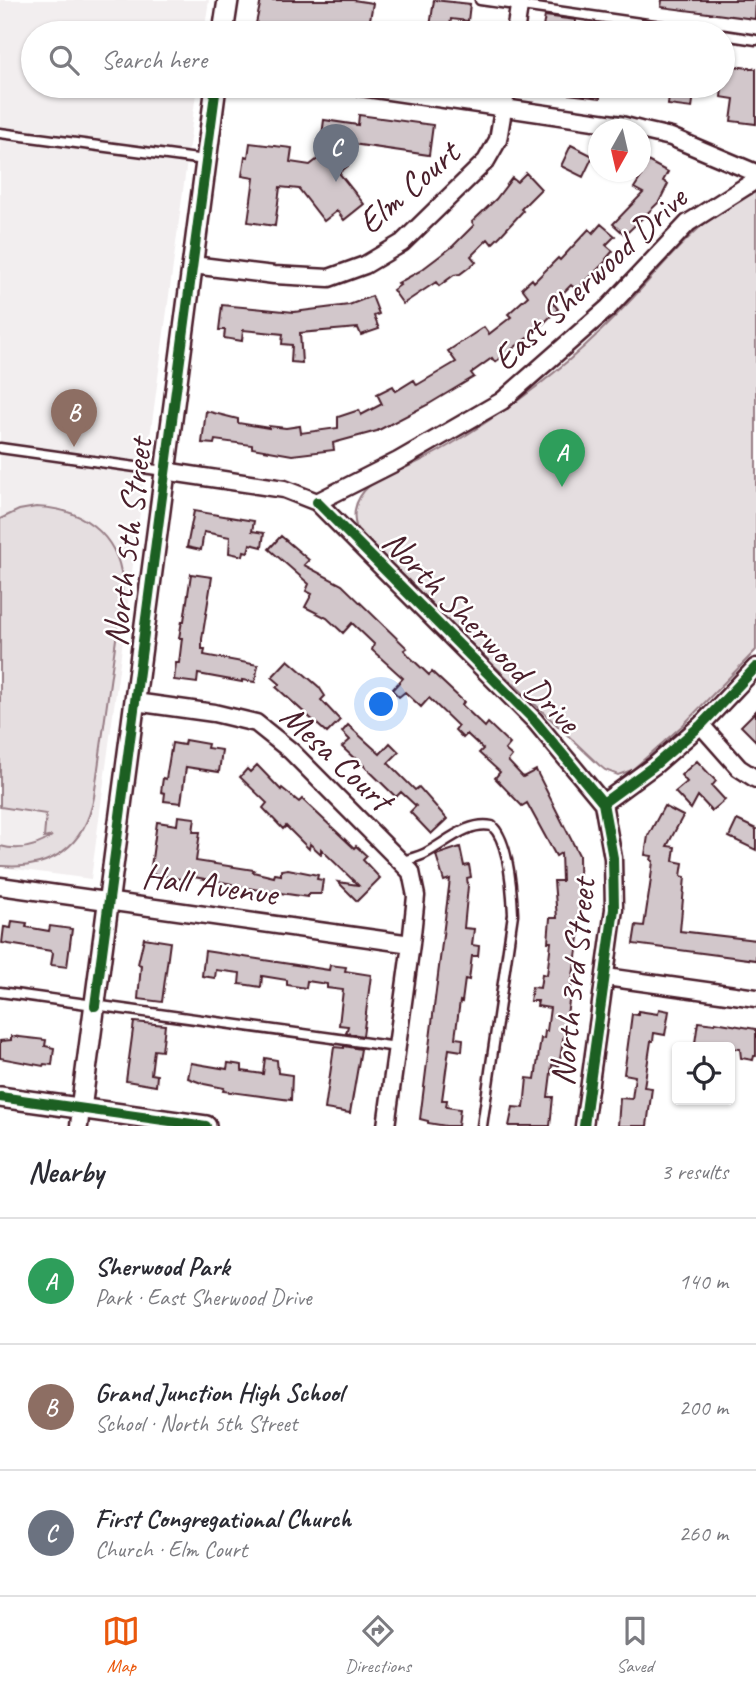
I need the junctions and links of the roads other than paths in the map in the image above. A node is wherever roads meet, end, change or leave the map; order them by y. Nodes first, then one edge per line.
1 (228, 0) edge
2 (480, 0) edge
3 (519, 3) edge
4 (225, 21) edge
5 (517, 21) edge
6 (634, 21) edge
7 (735, 37) edge
8 (756, 40) edge
9 (214, 98) edge
10 (440, 98) edge
11 (505, 98) edge
12 (504, 107) junction
13 (588, 121) edge
14 (651, 132) edge
15 (0, 133) edge
16 (205, 160) junction
17 (756, 173) edge
18 (756, 180) edge
19 (193, 265) junction
20 (0, 448) edge
21 (164, 471) junction
22 (317, 502) junction
23 (756, 667) edge
24 (135, 702) junction
25 (701, 725) junction
26 (756, 779) edge
27 (603, 803) junction
28 (402, 861) junction
29 (0, 886) edge
30 (109, 902) junction
31 (411, 944) junction
32 (606, 977) junction
33 (0, 992) edge
34 (756, 998) edge
35 (96, 1006) junction
36 (397, 1047) junction
37 (0, 1097) edge
38 (80, 1118) edge
39 (206, 1126) edge
40 (386, 1126) edge
41 (482, 1126) edge
42 (584, 1126) edge

1 - 4 street
2 - 3 lane
3 - 5 street
3 - 6 lane
7 - 8 lane
9 - 16 street, North 5th Street
10 - 12 street
11 - 12 street, Elm Court
12 - 13 street
12 - 19 street, Elm Court
14 - 17 street
15 - 16 lane
16 - 19 street, North 5th Street
18 - 22 street, East Sherwood Drive
19 - 21 street, North 5th Street
20 - 21 lane
21 - 22 street, North Sherwood Drive
21 - 24 street, North 5th Street
22 - 27 street, North Sherwood Drive
23 - 25 street
24 - 28 street, Mesa Court
24 - 30 street, North 5th Street
25 - 26 street
25 - 27 street
27 - 32 street, North 3rd Street
28 - 31 street, Mesa Court
28 - 41 lane
29 - 30 street, Hall Avenue
30 - 31 street, Hall Avenue
30 - 35 street, North 5th Street
31 - 36 street, Mesa Court
32 - 34 street
32 - 42 street, North 3rd Street
33 - 35 lane
35 - 36 lane
35 - 38 street, North 5th Street
36 - 40 street, Mesa Court
37 - 38 street
38 - 39 street

